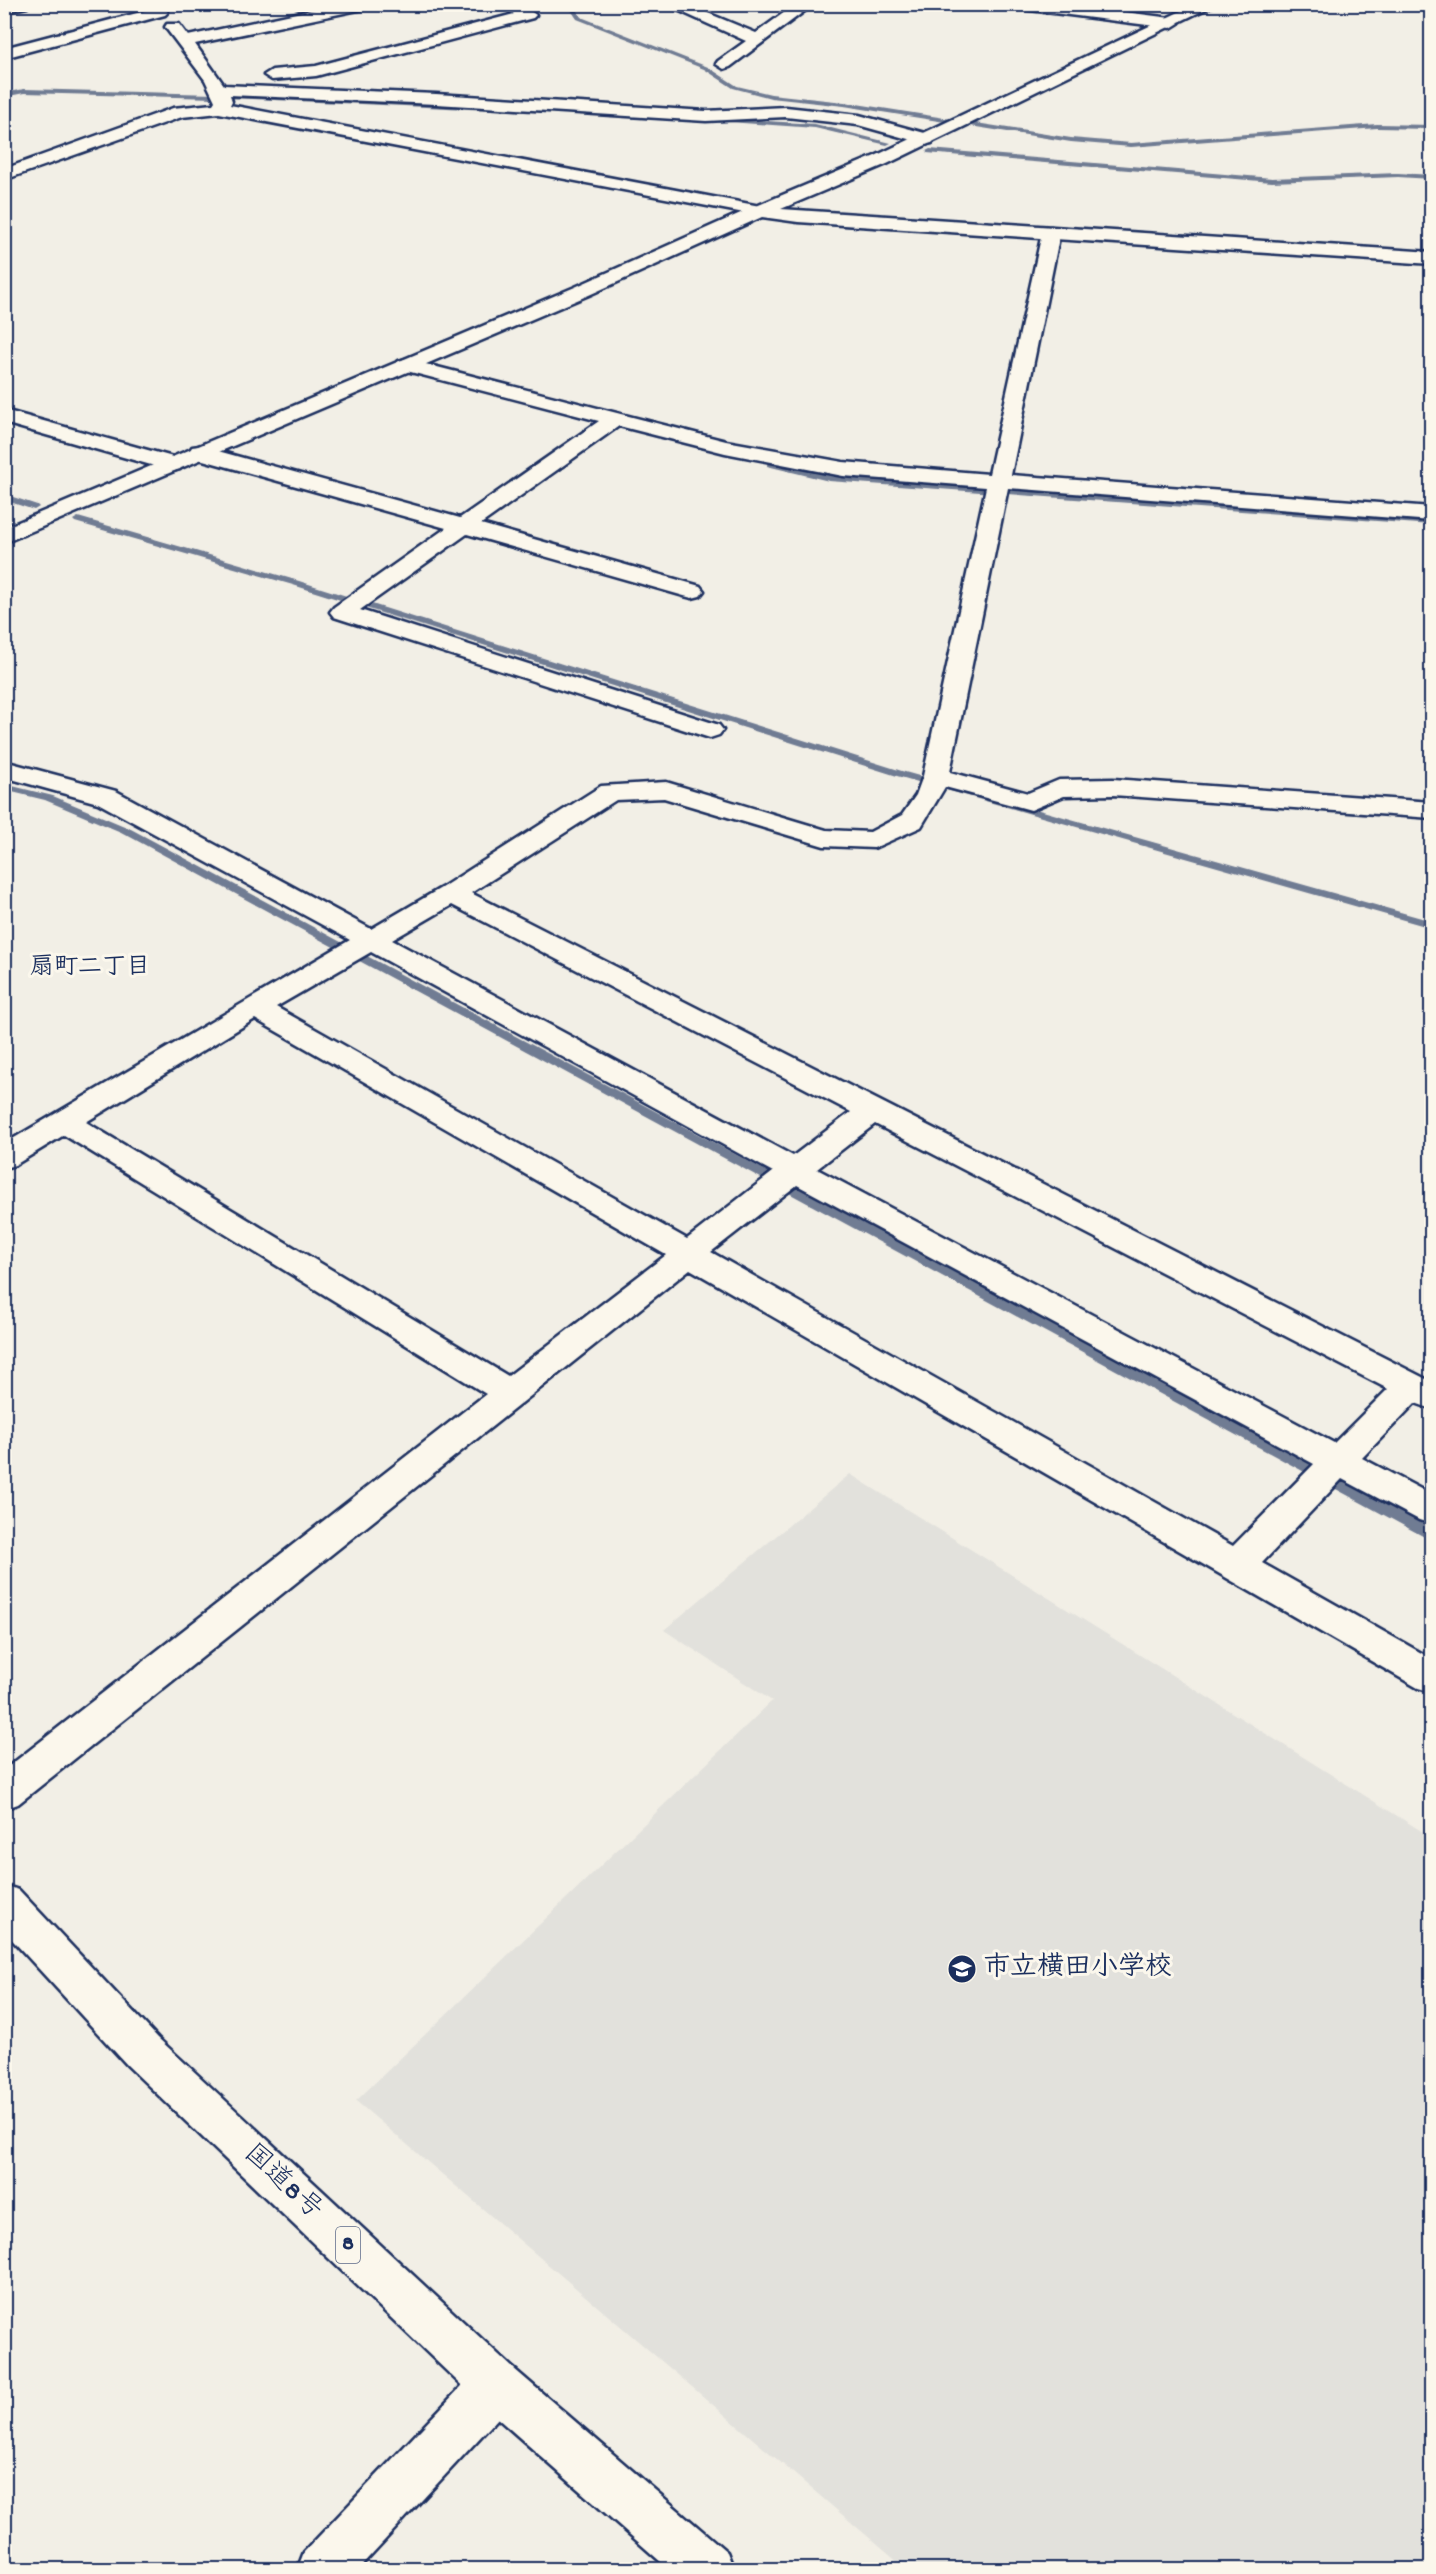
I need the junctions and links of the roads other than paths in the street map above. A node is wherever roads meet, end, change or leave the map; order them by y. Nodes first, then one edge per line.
1 (22, 4) edge
2 (363, 4) edge
3 (507, 4) edge
4 (671, 4) edge
5 (807, 4) edge
6 (1022, 4) edge
7 (1209, 4) edge
8 (4, 7) edge
9 (158, 8) edge
10 (1171, 23) junction
11 (758, 40) junction
12 (184, 42) junction
13 (4, 53) edge
14 (724, 64) dead end
15 (216, 85) junction
16 (219, 108) junction
17 (926, 139) junction
18 (4, 175) edge
19 (760, 211) junction
20 (1051, 232) junction
21 (1431, 258) edge
22 (406, 365) junction
23 (4, 416) edge
24 (616, 419) junction
25 (200, 452) junction
26 (172, 464) junction
27 (997, 488) junction
28 (1431, 514) edge
29 (465, 527) junction
30 (4, 536) edge
31 (692, 591) dead end
32 (710, 730) dead end
33 (4, 769) edge
34 (932, 785) junction
35 (1431, 810) edge
36 (451, 894) junction
37 (372, 940) junction
38 (255, 1007) junction
39 (873, 1110) junction
40 (64, 1122) junction
41 (4, 1158) edge
42 (796, 1171) junction
43 (688, 1255) junction
44 (1421, 1392) edge
45 (510, 1393) junction
46 (1339, 1461) junction
47 (1431, 1511) edge
48 (1236, 1566) junction
49 (1431, 1677) edge
50 (4, 1792) edge
51 (4, 1902) edge
52 (496, 2385) junction
53 (322, 2570) edge
54 (709, 2570) edge

1 - 8 main road
2 - 12 main road
3 - 15 main road
4 - 11 main road
5 - 11 main road
6 - 10 main road
7 - 10 main road
9 - 12 main road
9 - 13 main road
10 - 17 main road
11 - 14 main road
12 - 15 main road
15 - 16 main road
15 - 17 main road
16 - 18 main road
16 - 19 main road
17 - 19 main road
19 - 20 main road
19 - 22 main road
20 - 21 main road
20 - 27 main road
22 - 24 main road
22 - 25 main road
23 - 26 main road
24 - 27 main road
24 - 29 main road
25 - 26 main road
25 - 29 main road
26 - 30 main road
27 - 28 main road
27 - 34 main road
29 - 31 main road
29 - 32 main road
33 - 37 main road
34 - 35 main road
34 - 36 main road
36 - 37 main road
36 - 39 main road
37 - 38 main road
37 - 42 main road
38 - 40 main road
38 - 43 main road
39 - 42 main road
39 - 44 main road
40 - 41 main road
40 - 45 main road
42 - 43 main road
42 - 46 main road
43 - 45 main road
43 - 48 main road
44 - 46 main road
45 - 50 main road
46 - 47 main road
46 - 48 main road
48 - 49 main road
51 - 52 main road, 国道8号 / 8
52 - 53 main road
52 - 54 main road, 国道8号 / 8

